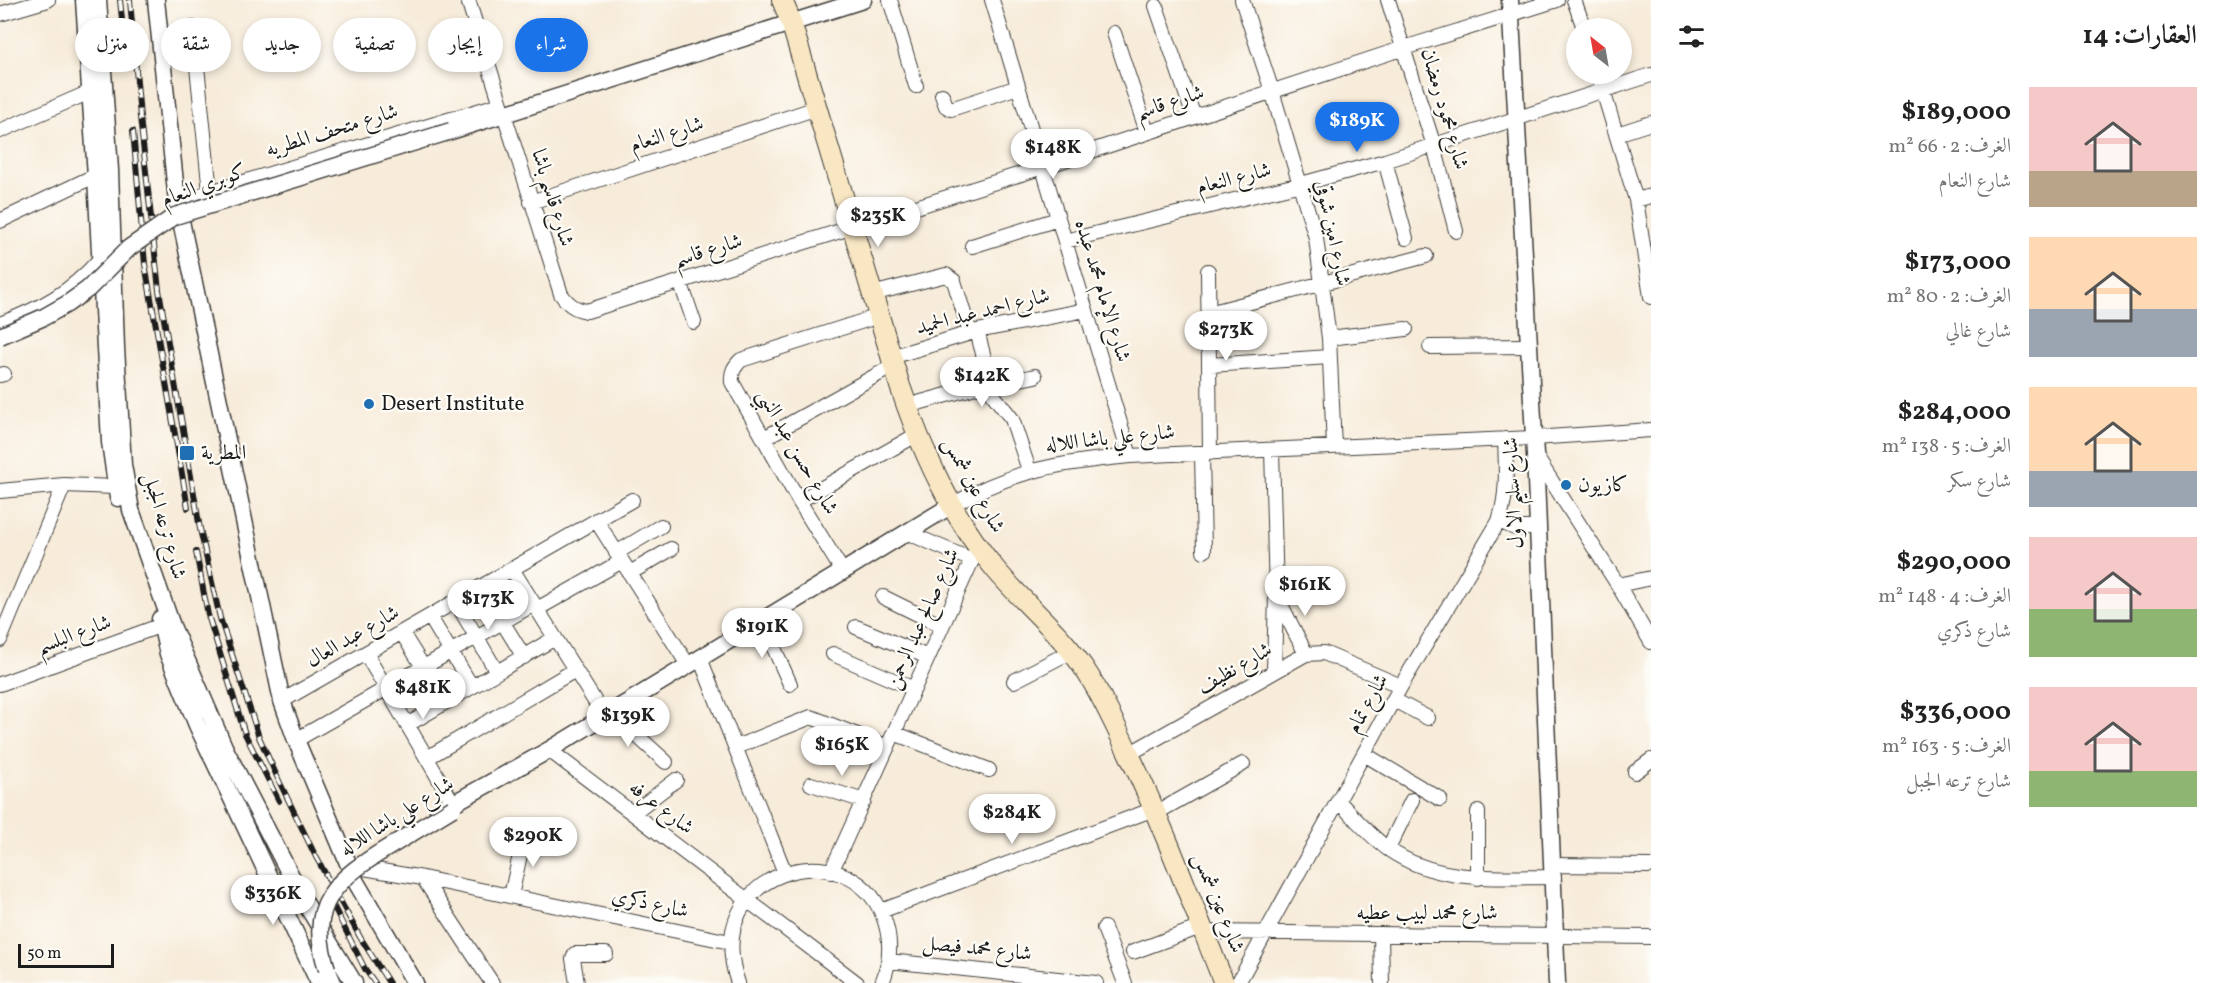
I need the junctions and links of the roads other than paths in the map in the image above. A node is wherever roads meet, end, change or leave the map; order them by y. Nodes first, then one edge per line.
1 (48, 0) edge
2 (84, 0) edge
3 (98, 0) edge
4 (156, 0) edge
5 (468, 0) edge
6 (782, 0) edge
7 (863, 0) edge
8 (890, 0) edge
9 (992, 0) edge
10 (1242, 0) edge
11 (1388, 0) edge
12 (1557, 0) edge
13 (1574, 0) edge
14 (1156, 6) dead end
15 (1510, 8) edge
16 (0, 14) edge
17 (1580, 18) edge
18 (791, 22) junction
19 (1114, 33) dead end
20 (1404, 48) junction
21 (198, 72) edge
22 (1651, 75) edge
23 (1602, 84) edge
24 (916, 86) dead end
25 (1018, 87) junction
26 (97, 88) junction
27 (1604, 90) junction
28 (1272, 91) junction
29 (942, 95) dead end
30 (817, 108) junction
31 (503, 109) junction
32 (1194, 117) junction
33 (1515, 118) junction
34 (1651, 123) edge
35 (0, 131) edge
36 (451, 131) joint
37 (1147, 132) junction
38 (1617, 134) junction
39 (1434, 146) junction
40 (1385, 161) junction
41 (1043, 167) junction
42 (103, 172) junction
43 (1301, 184) junction
44 (210, 192) junction
45 (1651, 196) edge
46 (1636, 200) junction
47 (177, 202) junction
48 (531, 202) junction
49 (1058, 219) junction
50 (0, 221) edge
51 (852, 228) junction
52 (1456, 231) dead end
53 (1406, 238) dead end
54 (1065, 241) junction
55 (972, 246) dead end
56 (1426, 256) dead end
57 (99, 260) junction
58 (1208, 271) dead end
59 (1650, 276) edge
60 (680, 281) junction
61 (1323, 282) junction
62 (561, 294) joint
63 (872, 294) junction
64 (1651, 297) edge
65 (1086, 310) junction
66 (1209, 313) junction
67 (879, 316) junction
68 (694, 322) dead end
69 (0, 324) edge
70 (1406, 329) dead end
71 (973, 332) junction
72 (0, 336) edge
73 (1329, 338) junction
74 (1528, 346) junction
75 (1430, 347) dead end
76 (1329, 357) junction
77 (892, 361) junction
78 (1210, 365) junction
79 (1035, 376) dead end
80 (990, 384) junction
81 (907, 406) junction
82 (1651, 430) edge
83 (918, 434) junction
84 (764, 438) junction
85 (1505, 439) junction
86 (1534, 446) junction
87 (1334, 447) junction
88 (1272, 450) junction
89 (1206, 453) junction
90 (1130, 456) junction
91 (1029, 470) junction
92 (64, 485) junction
93 (115, 487) junction
94 (0, 491) edge
95 (632, 500) dead end
96 (799, 501) junction
97 (952, 505) junction
98 (596, 520) junction
99 (1499, 521) junction
100 (661, 526) dead end
101 (1538, 528) junction
102 (908, 533) junction
103 (671, 549) dead end
104 (1204, 551) dead end
105 (975, 554) junction
106 (619, 557) junction
107 (512, 569) junction
108 (843, 572) junction
109 (630, 573) junction
110 (1651, 578) edge
111 (1618, 585) junction
112 (481, 587) junction
113 (1276, 594) junction
114 (883, 597) dead end
115 (0, 601) edge
116 (456, 602) junction
117 (535, 607) junction
118 (14, 608) junction
119 (430, 617) junction
120 (762, 621) junction
121 (501, 622) junction
122 (162, 625) junction
123 (942, 626) junction
124 (856, 627) dead end
125 (402, 633) junction
126 (476, 636) junction
127 (555, 638) junction
128 (0, 640) edge
129 (1651, 642) edge
130 (450, 651) junction
131 (1072, 651) junction
132 (366, 654) junction
133 (833, 654) dead end
134 (1306, 654) junction
135 (524, 657) junction
136 (928, 657) junction
137 (694, 662) junction
138 (423, 667) junction
139 (575, 670) junction
140 (497, 672) junction
141 (1274, 672) junction
142 (1014, 681) dead end
143 (0, 684) edge
144 (790, 684) dead end
145 (1401, 686) junction
146 (472, 687) junction
147 (386, 688) junction
148 (914, 689) junction
149 (1394, 700) junction
150 (282, 701) junction
151 (445, 702) junction
152 (607, 714) junction
153 (1428, 718) dead end
154 (407, 724) junction
155 (894, 733) junction
156 (296, 740) junction
157 (736, 747) junction
158 (888, 747) junction
159 (549, 750) junction
160 (1129, 754) junction
161 (1364, 754) junction
162 (427, 758) junction
163 (1651, 760) edge
164 (666, 762) dead end
165 (1243, 764) dead end
166 (989, 770) dead end
167 (1635, 772) dead end
168 (676, 780) dead end
169 (811, 784) dead end
170 (1440, 799) dead end
171 (1412, 800) dead end
172 (864, 801) junction
173 (1338, 801) junction
174 (453, 806) junction
175 (1155, 811) junction
176 (1478, 812) dead end
177 (633, 813) junction
178 (525, 832) dead end
179 (1388, 849) junction
180 (350, 866) junction
181 (1650, 866) edge
182 (1554, 871) junction
183 (831, 872) junction
184 (785, 873) junction
185 (423, 878) junction
186 (1478, 878) junction
187 (511, 896) junction
188 (747, 900) junction
189 (880, 911) junction
190 (1104, 928) dead end
191 (1202, 930) junction
192 (1266, 933) junction
193 (1381, 934) junction
194 (1556, 937) junction
195 (1651, 937) edge
196 (730, 942) junction
197 (1133, 952) dead end
198 (606, 954) dead end
199 (889, 961) junction
200 (963, 976) edge
201 (326, 978) edge
202 (1027, 979) edge
203 (354, 983) edge
204 (416, 983) edge
205 (492, 983) edge
206 (577, 983) edge
207 (738, 983) edge
208 (857, 983) edge
209 (882, 983) edge
210 (1096, 983) edge
211 (1125, 983) edge
212 (1224, 983) edge
213 (1238, 983) edge
214 (1382, 983) edge
215 (1557, 983) edge

1 - 16 street
2 - 26 street, شارع ترعه الجبل
3 - 26 street, شارع ترعه الجبل
4 - 47 street
5 - 31 street, شارع قاسم باشا
6 - 18 main road, شارع عين شمس
7 - 18 street, شارع متحف المطريه
8 - 24 street
9 - 25 street, شارع الإمام محمد عبده
10 - 28 street, شارع امين شوقي
11 - 20 street, شارع محمود رمضان
12 - 15 street, شارع قاسم
13 - 17 street
14 - 32 street
15 - 20 street, شارع قاسم
15 - 33 street, شارع سليم الاول
18 - 30 main road, شارع عين شمس
18 - 31 street, شارع متحف المطريه
19 - 37 street
20 - 28 street, شارع قاسم
20 - 39 street, شارع محمود رمضان
21 - 44 street
22 - 27 street, شارع النعام
23 - 27 street
25 - 29 street
25 - 41 street, شارع الإمام محمد عبده
26 - 35 street
26 - 42 street, شارع ترعه الجبل
27 - 33 street, شارع النعام
27 - 38 street
28 - 32 street, شارع قاسم
28 - 43 street, شارع امين شوقي
30 - 48 street, شارع النعام
30 - 51 main road, شارع عين شمس
31 - 36 street, شارع متحف المطريه
31 - 44 street, شارع متحف المطريه
31 - 48 street, شارع قاسم باشا
32 - 37 street, شارع قاسم
33 - 39 street, شارع النعام
33 - 74 street, شارع سليم الاول
34 - 38 street
36 - 72 street, كوبري النعام, bridge
37 - 41 street, شارع قاسم
38 - 46 street
39 - 40 street, شارع النعام
39 - 52 street, شارع محمود رمضان
40 - 43 street, شارع النعام
40 - 53 street
41 - 49 street, شارع الإمام محمد عبده
41 - 51 street, شارع قاسم
42 - 50 street
42 - 57 street, شارع ترعه الجبل
42 - 203 street, شارع ترعه الجبل
43 - 54 street, شارع النعام
43 - 61 street, شارع امين شوقي
44 - 47 street, شارع متحف المطريه
45 - 46 street
46 - 59 street
47 - 150 street
48 - 62 street, شارع قاسم باشا
49 - 54 street, شارع الإمام محمد عبده
49 - 55 street
51 - 60 street, شارع قاسم
51 - 63 main road, شارع عين شمس
54 - 65 street, شارع الإمام محمد عبده
56 - 61 street
57 - 69 street
57 - 93 street, شارع ترعه الجبل
58 - 66 street
59 - 64 street
60 - 62 street, شارع قاسم
60 - 68 street
61 - 66 street
61 - 73 street, شارع امين شوقي
63 - 67 main road, شارع عين شمس
63 - 71 street
65 - 71 street, شارع احمد عبد الحميد
65 - 90 street, شارع الإمام محمد عبده
66 - 78 street
67 - 77 main road, شارع عين شمس
67 - 84 street, شارع حسن عبد النبي
70 - 73 street
71 - 77 street, شارع احمد عبد الحميد
71 - 80 street
73 - 76 street, شارع امين شوقي
74 - 75 street
74 - 86 street, شارع سليم الاول
76 - 78 street
76 - 87 street, شارع امين شوقي
77 - 81 main road, شارع عين شمس
77 - 84 street, شارع احمد عبد الحميد
78 - 89 street
79 - 80 street
80 - 81 street
80 - 91 street
81 - 83 main road, شارع عين شمس
82 - 86 street, شارع علي باشا اللاله
83 - 96 street
83 - 97 main road, شارع عين شمس
84 - 96 street, شارع حسن عبد النبي
85 - 86 street, شارع علي باشا اللاله
85 - 87 street, شارع علي باشا اللاله
85 - 99 street, شارع تمام
86 - 101 street, شارع سليم الاول
86 - 111 street
87 - 88 street, شارع علي باشا اللاله
88 - 89 street, شارع علي باشا اللاله
88 - 113 street
89 - 90 street, شارع علي باشا اللاله
89 - 104 street
90 - 91 street, شارع علي باشا اللاله
91 - 97 street, شارع علي باشا اللاله
92 - 93 street
92 - 94 street
92 - 118 street
93 - 122 street, شارع ترعه الجبل
95 - 98 street, شارع عبد العال
96 - 108 street, شارع حسن عبد النبي
97 - 102 street, شارع علي باشا اللاله
97 - 105 main road, شارع عين شمس
98 - 106 street
98 - 107 street, شارع عبد العال
99 - 101 street
99 - 145 street, شارع تمام
100 - 106 street
101 - 182 street, شارع سليم الاول
102 - 105 street
102 - 108 street, شارع علي باشا اللاله
103 - 109 street
105 - 123 street, شارع صالح عبد الرحمن
105 - 131 main road, شارع عين شمس
106 - 109 street
106 - 117 street
107 - 112 street, شارع عبد العال
107 - 117 street
108 - 120 street, شارع علي باشا اللاله
109 - 137 street
110 - 111 street
111 - 129 street
112 - 116 street, شارع عبد العال
112 - 121 street
113 - 134 street
113 - 141 street
114 - 123 street
115 - 118 street
116 - 119 street, شارع عبد العال
116 - 126 street
117 - 121 street
117 - 127 street
118 - 128 street
119 - 125 street, شارع عبد العال
119 - 130 street
120 - 137 street, شارع علي باشا اللاله
120 - 144 street
121 - 126 street
121 - 135 street
122 - 143 street, شارع البلسم
122 - 201 street, شارع ترعه الجبل
123 - 136 street, شارع صالح عبد الرحمن
124 - 136 street
125 - 132 street, شارع عبد العال
125 - 138 street
126 - 130 street
126 - 140 street
127 - 135 street
127 - 139 street
130 - 138 street
130 - 146 street
131 - 142 street
131 - 160 main road, شارع عين شمس
132 - 147 street
132 - 150 street, شارع عبد العال
133 - 148 street
134 - 141 street, شارع نظيف
134 - 145 street, شارع نظيف
135 - 140 street
136 - 148 street, شارع صالح عبد الرحمن
137 - 152 street, شارع علي باشا اللاله
137 - 157 street
138 - 147 street
138 - 151 street
139 - 152 street
139 - 162 street
140 - 146 street
141 - 160 street, شارع نظيف
145 - 149 street, شارع تمام
146 - 151 street
147 - 154 street
147 - 156 street
148 - 155 street, شارع صالح عبد الرحمن
149 - 153 street
149 - 161 street, شارع تمام
150 - 156 street
151 - 154 street
152 - 159 street, شارع علي باشا اللاله
152 - 164 street
154 - 162 street
155 - 158 street, شارع صالح عبد الرحمن
155 - 166 street
156 - 180 street
157 - 158 street
157 - 184 street
158 - 172 street, شارع صالح عبد الرحمن
159 - 174 street, شارع علي باشا اللاله
159 - 177 street, شارع عرفه
160 - 175 main road, شارع عين شمس
161 - 170 street
161 - 173 street, شارع تمام
162 - 174 street
163 - 167 street
165 - 175 street
168 - 177 street
169 - 172 street
171 - 179 street
172 - 183 street, شارع صالح عبد الرحمن
173 - 179 street
173 - 192 street, شارع تمام
174 - 180 street, شارع علي باشا اللاله
174 - 201 street, شارع علي باشا اللاله, bridge
175 - 189 street
175 - 191 main road, شارع عين شمس
176 - 186 street
177 - 188 street, شارع عرفه
178 - 187 street
179 - 186 street
180 - 185 street, شارع ذكري
180 - 204 street
181 - 182 street
182 - 186 street
182 - 194 street, شارع سليم الاول
183 - 184 street
183 - 189 street
184 - 188 street
185 - 187 street, شارع ذكري
185 - 205 street
187 - 196 street, شارع ذكري
188 - 196 street
188 - 208 street, شارع عرفه
189 - 199 street
190 - 211 street
191 - 192 street, شارع محمد لبيب عطيه
191 - 197 street
191 - 212 main road, شارع عين شمس
192 - 193 street, شارع محمد لبيب عطيه
192 - 213 street, شارع تمام
193 - 194 street, شارع محمد لبيب عطيه
193 - 214 street
194 - 195 street, شارع محمد لبيب عطيه
194 - 215 street, شارع سليم الاول
196 - 207 street
198 - 206 street
199 - 200 street, شارع محمد فيصل
199 - 209 street
200 - 202 street, شارع محمد فيصل
202 - 210 street, شارع محمد فيصل

